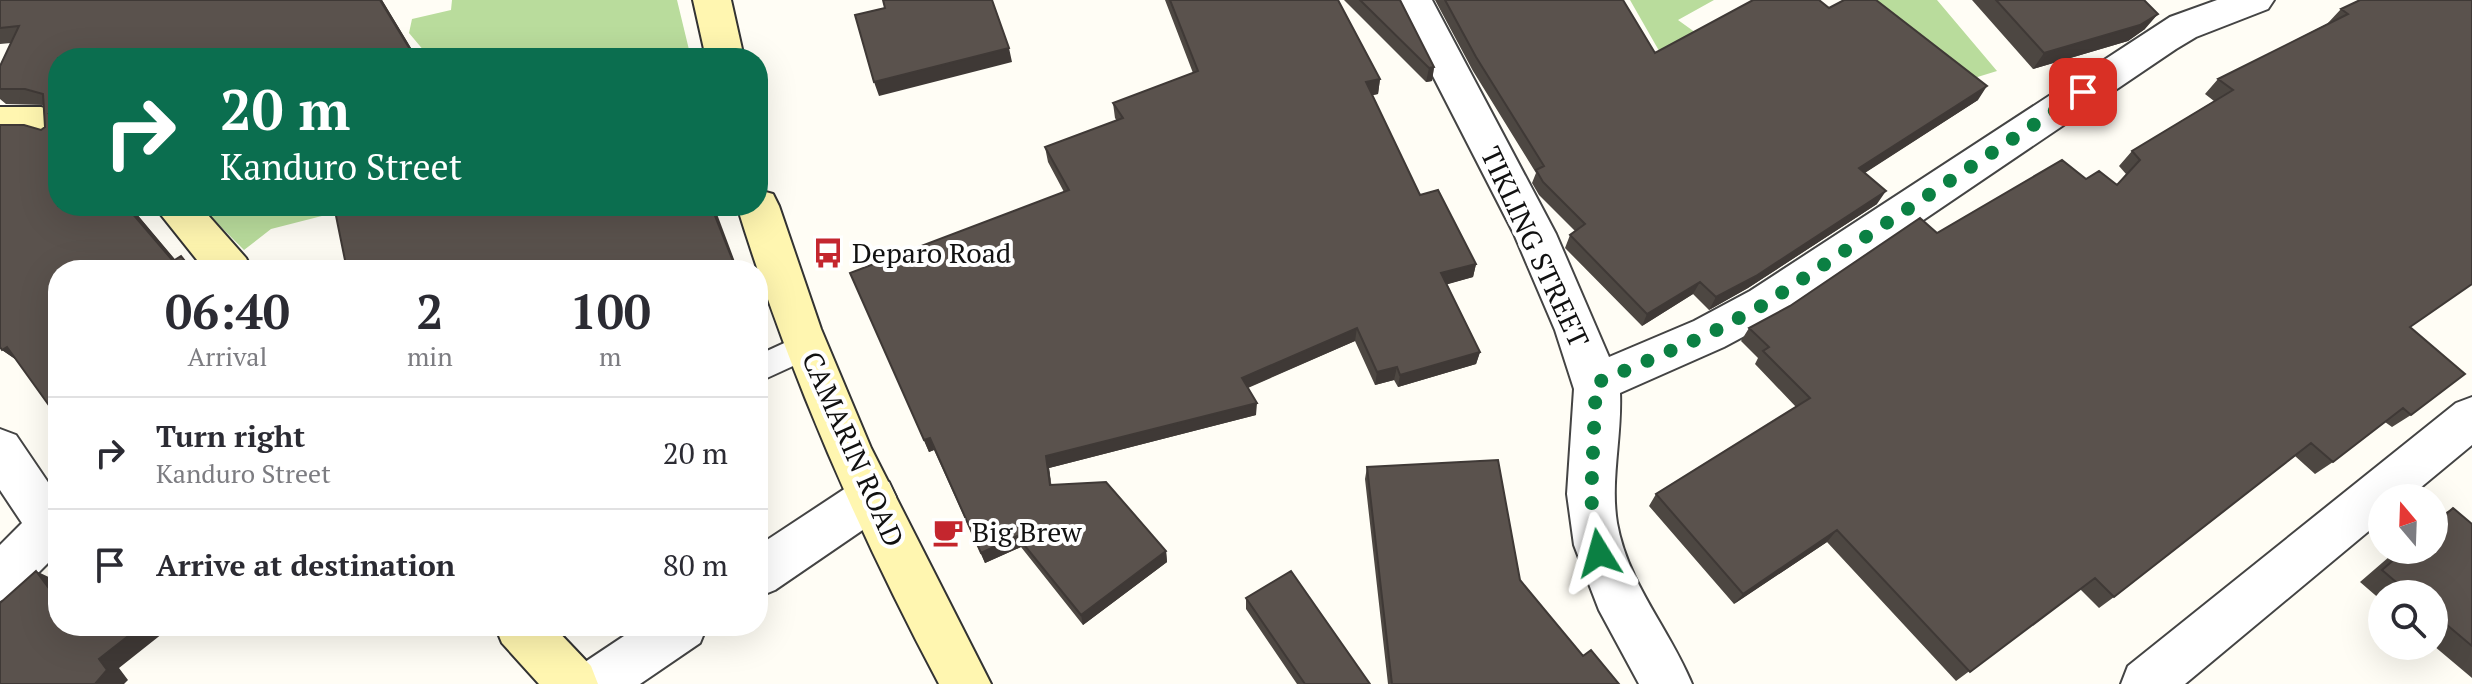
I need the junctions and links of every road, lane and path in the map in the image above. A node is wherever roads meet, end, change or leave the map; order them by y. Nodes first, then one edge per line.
1 (712, 0) edge
2 (1413, 0) edge
3 (2255, 0) edge
4 (2169, 14) edge
5 (723, 48) edge
6 (0, 122) edge
7 (48, 124) edge
8 (184, 216) edge
9 (761, 216) edge
10 (222, 260) edge
11 (806, 346) junction
12 (768, 364) edge
13 (1596, 383) junction
14 (2472, 417) edge
15 (0, 450) edge
16 (872, 497) junction
17 (48, 514) edge
18 (48, 528) edge
19 (768, 567) edge
20 (0, 578) edge
21 (529, 636) edge
22 (667, 636) edge
23 (573, 684) edge
24 (597, 684) edge
25 (966, 684) edge
26 (1667, 684) edge
27 (2146, 684) edge

1 - 5 main road
2 - 13 street, TIKLING STREET
3 - 4 street
4 - 13 street
6 - 7 main road
8 - 10 main road
9 - 11 main road, CAMARIN ROAD
11 - 12 lane
11 - 16 main road, CAMARIN ROAD
13 - 26 street, TIKLING STREET
14 - 27 street
15 - 17 street
16 - 19 street
16 - 25 main road, CAMARIN ROAD
18 - 20 street
21 - 23 main road
22 - 24 street

